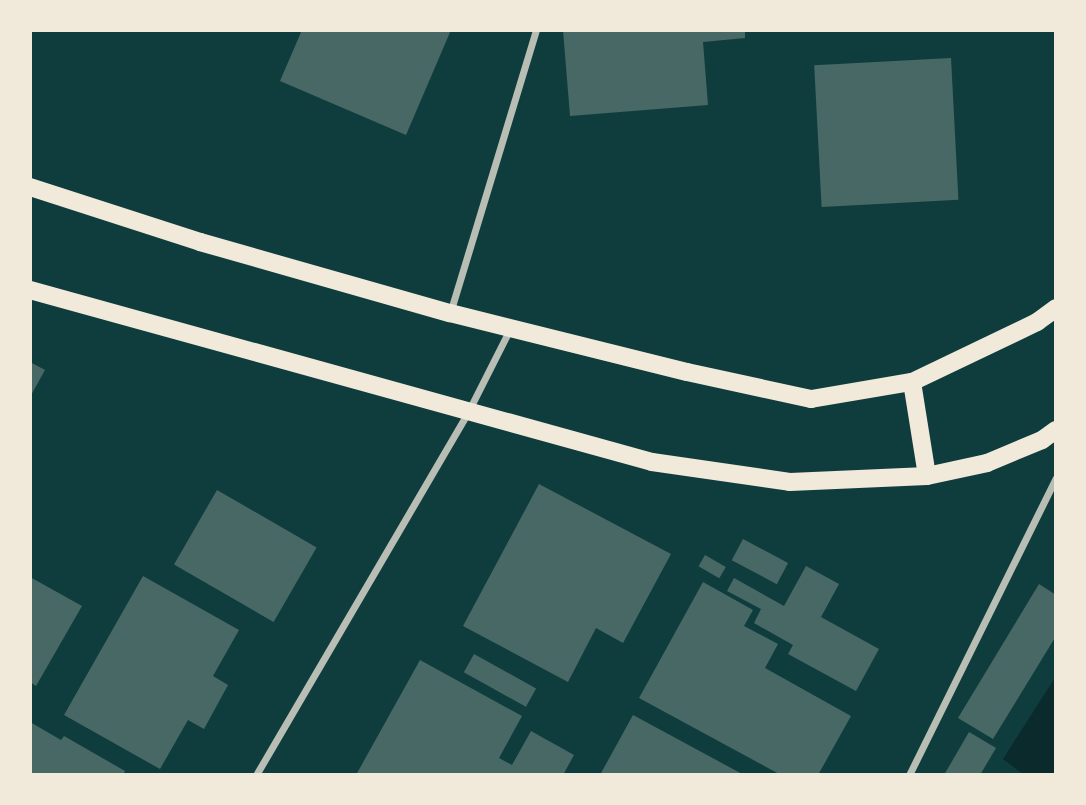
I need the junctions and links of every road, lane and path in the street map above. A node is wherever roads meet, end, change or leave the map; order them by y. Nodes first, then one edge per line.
1 (536, 30) edge
2 (30, 187) edge
3 (30, 290) edge
4 (1056, 308) edge
5 (450, 313) junction
6 (510, 328) junction
7 (912, 382) junction
8 (469, 410) junction
9 (1056, 430) edge
10 (927, 476) junction
11 (1056, 478) edge
12 (256, 775) edge
13 (909, 775) edge

1 - 5 street
2 - 5 main road
3 - 8 main road
4 - 7 main road
5 - 6 main road
6 - 7 main road
6 - 8 street
7 - 10 main road
8 - 10 main road
8 - 12 street
9 - 10 main road
11 - 13 street

